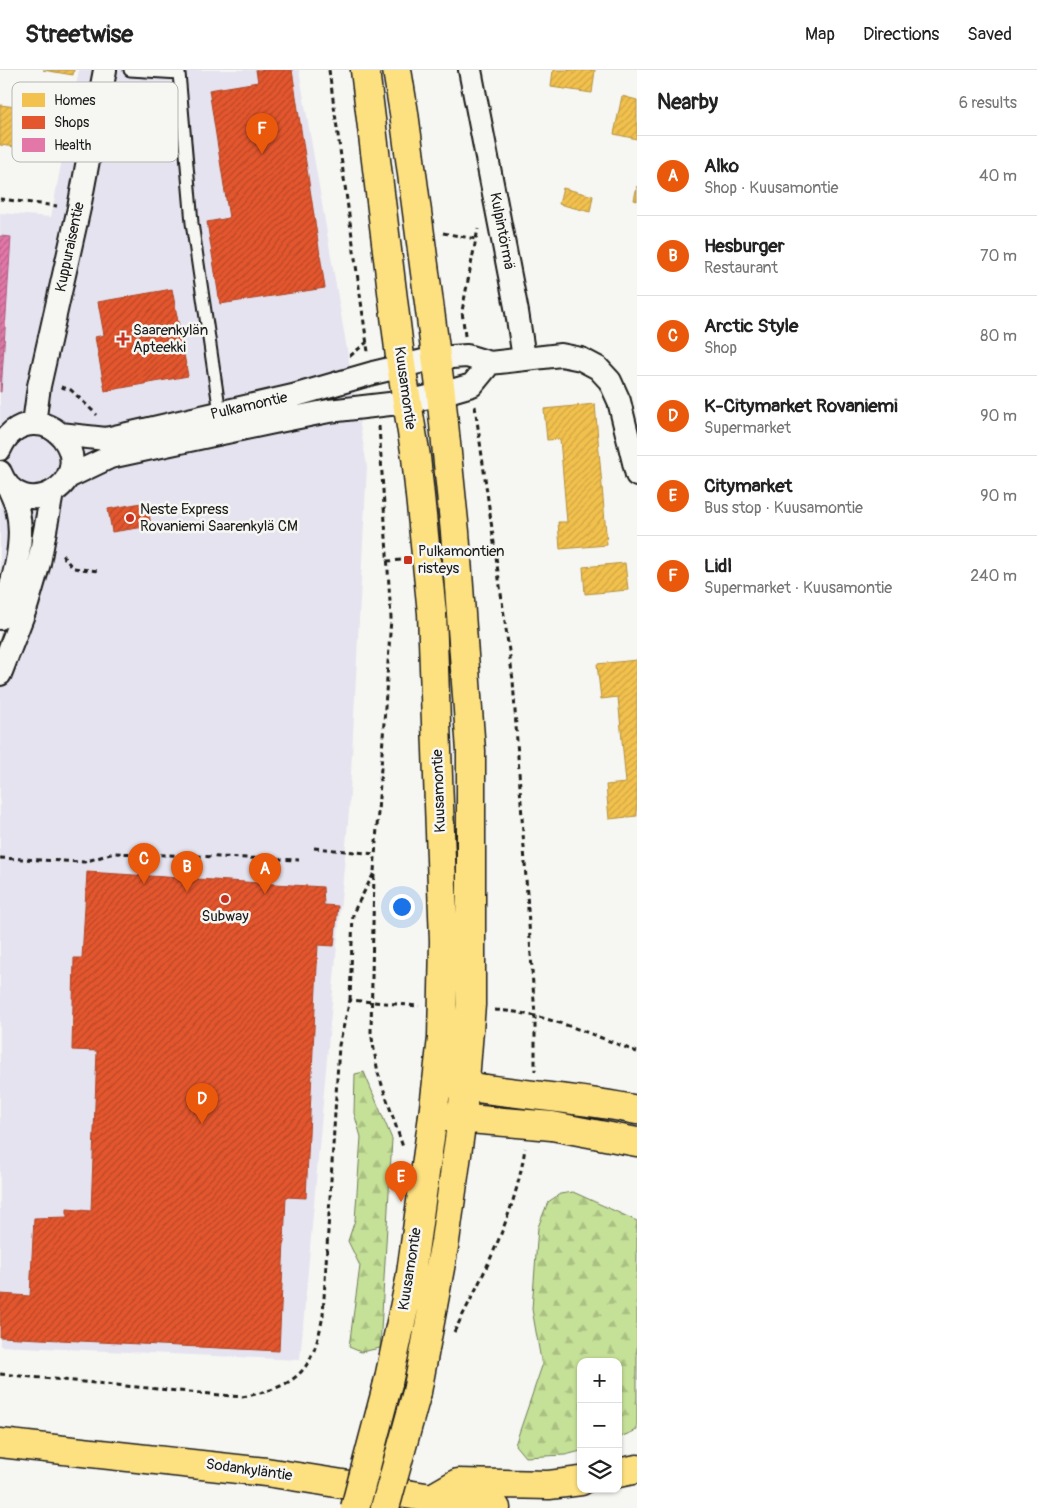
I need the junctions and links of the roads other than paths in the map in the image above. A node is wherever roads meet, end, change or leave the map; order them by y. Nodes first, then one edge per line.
1 (130, 70) edge
2 (364, 70) edge
3 (397, 70) edge
4 (470, 70) edge
5 (88, 162) edge
6 (436, 358) junction
7 (524, 358) junction
8 (490, 363) junction
9 (401, 365) junction
10 (441, 394) junction
11 (407, 402) junction
12 (220, 413) junction
13 (34, 424) junction
14 (60, 434) junction
15 (0, 449) edge
16 (637, 475) edge
17 (68, 476) junction
18 (4, 479) edge
19 (52, 493) junction
20 (0, 618) edge
21 (0, 674) edge
22 (438, 1081) junction
23 (464, 1086) junction
24 (637, 1110) edge
25 (433, 1116) junction
26 (462, 1118) junction
27 (637, 1142) edge
28 (0, 1443) edge
29 (577, 1482) edge
30 (432, 1498) junction
31 (355, 1508) edge
32 (385, 1508) edge
33 (496, 1508) edge

1 - 12 lane
2 - 9 main road, Kuusamontie
3 - 6 main road, Kuusamontie
4 - 7 street, Kulpintörmä
5 - 13 street, Kuppuraisentie
6 - 8 street
6 - 9 street, Pulkamontie
6 - 10 main road, Kuusamontie
7 - 8 street
7 - 16 street
8 - 10 street
9 - 11 main road, Kuusamontie
9 - 12 street, Pulkamontie
10 - 11 street, Pulkamontie
10 - 23 main road, Kuusamontie
11 - 17 street, Pulkamontie
11 - 22 main road, Kuusamontie
12 - 14 street, Pulkamontie
13 - 14 street, Pulkamontie
13 - 15 street
14 - 17 street
17 - 19 street
18 - 19 street
18 - 20 street
19 - 21 street
22 - 23 main road
22 - 25 main road, Kuusamontie
23 - 24 main road
23 - 26 main road, Kuusamontie
25 - 26 main road
25 - 31 main road, Kuusamontie, bridge
26 - 27 main road
26 - 32 main road, Kuusamontie, bridge
28 - 30 main road, Sodankyläntie
29 - 30 main road
30 - 33 main road, Sodankyläntie

